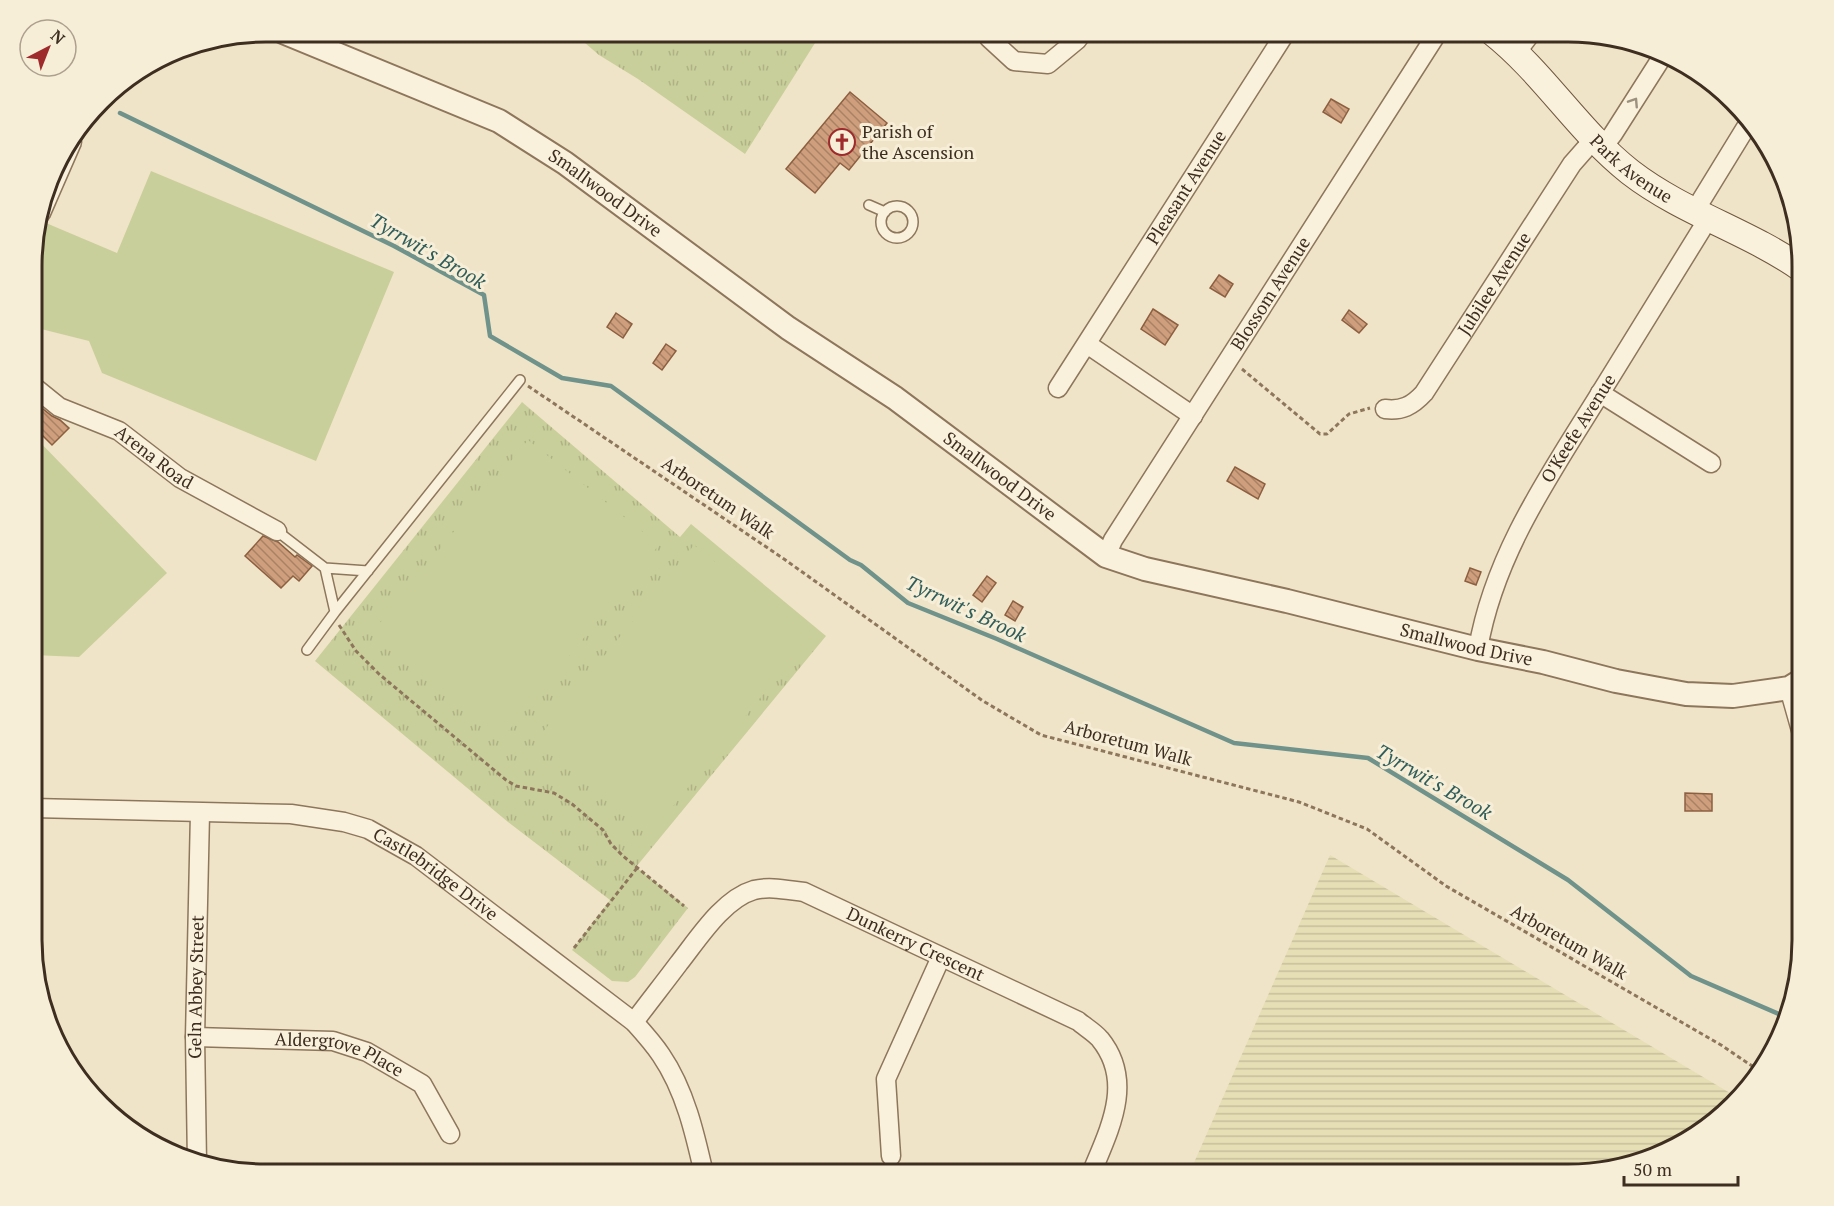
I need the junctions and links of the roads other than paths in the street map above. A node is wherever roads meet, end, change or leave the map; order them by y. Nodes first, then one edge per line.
1 (307, 42) edge
2 (993, 42) edge
3 (1075, 42) edge
4 (1280, 42) edge
5 (1432, 42) edge
6 (1503, 42) edge
7 (1524, 42) edge
8 (1516, 53) junction
9 (1659, 62) edge
10 (1745, 129) edge
11 (1598, 143) junction
12 (869, 205) dead end
13 (885, 212) dead end
14 (1701, 215) junction
15 (1792, 263) edge
16 (1086, 344) junction
17 (520, 380) road end
18 (1058, 388) dead end
19 (42, 393) edge
20 (1600, 393) junction
21 (1385, 408) road end
22 (1193, 416) junction
23 (1711, 462) dead end
24 (277, 531) joint
25 (1106, 555) junction
26 (325, 568) junction
27 (368, 570) junction
28 (335, 612) junction
29 (1478, 649) junction
30 (307, 650) dead end
31 (1792, 685) edge
32 (42, 808) edge
33 (200, 813) junction
34 (941, 957) junction
35 (634, 1022) junction
36 (195, 1037) junction
37 (450, 1134) dead end
38 (197, 1153) edge
39 (891, 1156) dead end
40 (702, 1164) edge
41 (1095, 1164) edge

1 - 25 street, Smallwood Drive
2 - 3 street
4 - 16 street, Pleasant Avenue
5 - 22 street, Blossom Avenue
6 - 8 main road, Park Avenue
7 - 8 street
8 - 11 main road, Park Avenue
11 -> 9 street, Jubilee Avenue
10 - 14 street, O'Keefe Avenue
11 - 14 main road, Park Avenue
11 - 21 street, Jubilee Avenue
12 - 13 lane
14 - 15 main road, Park Avenue
14 - 20 street, O'Keefe Avenue
16 - 18 street, Pleasant Avenue
16 - 22 street
17 - 27 lane
19 - 24 street, Arena Road
20 - 23 street
20 - 29 street, O'Keefe Avenue
22 - 25 street, Blossom Avenue
24 - 26 lane
25 - 29 street, Smallwood Drive
26 - 27 lane
26 - 28 lane
27 - 28 lane
28 - 30 lane
29 - 31 street, Smallwood Drive
32 - 33 street, Castlebridge Drive
33 - 35 street, Castlebridge Drive
33 - 36 street, Geln Abbey Street
34 - 35 street, Dunkerry Crescent
34 - 39 street
34 - 41 street, Dunkerry Crescent
35 - 40 street, Castlebridge Drive
36 - 37 street, Aldergrove Place
36 - 38 street, Geln Abbey Street

